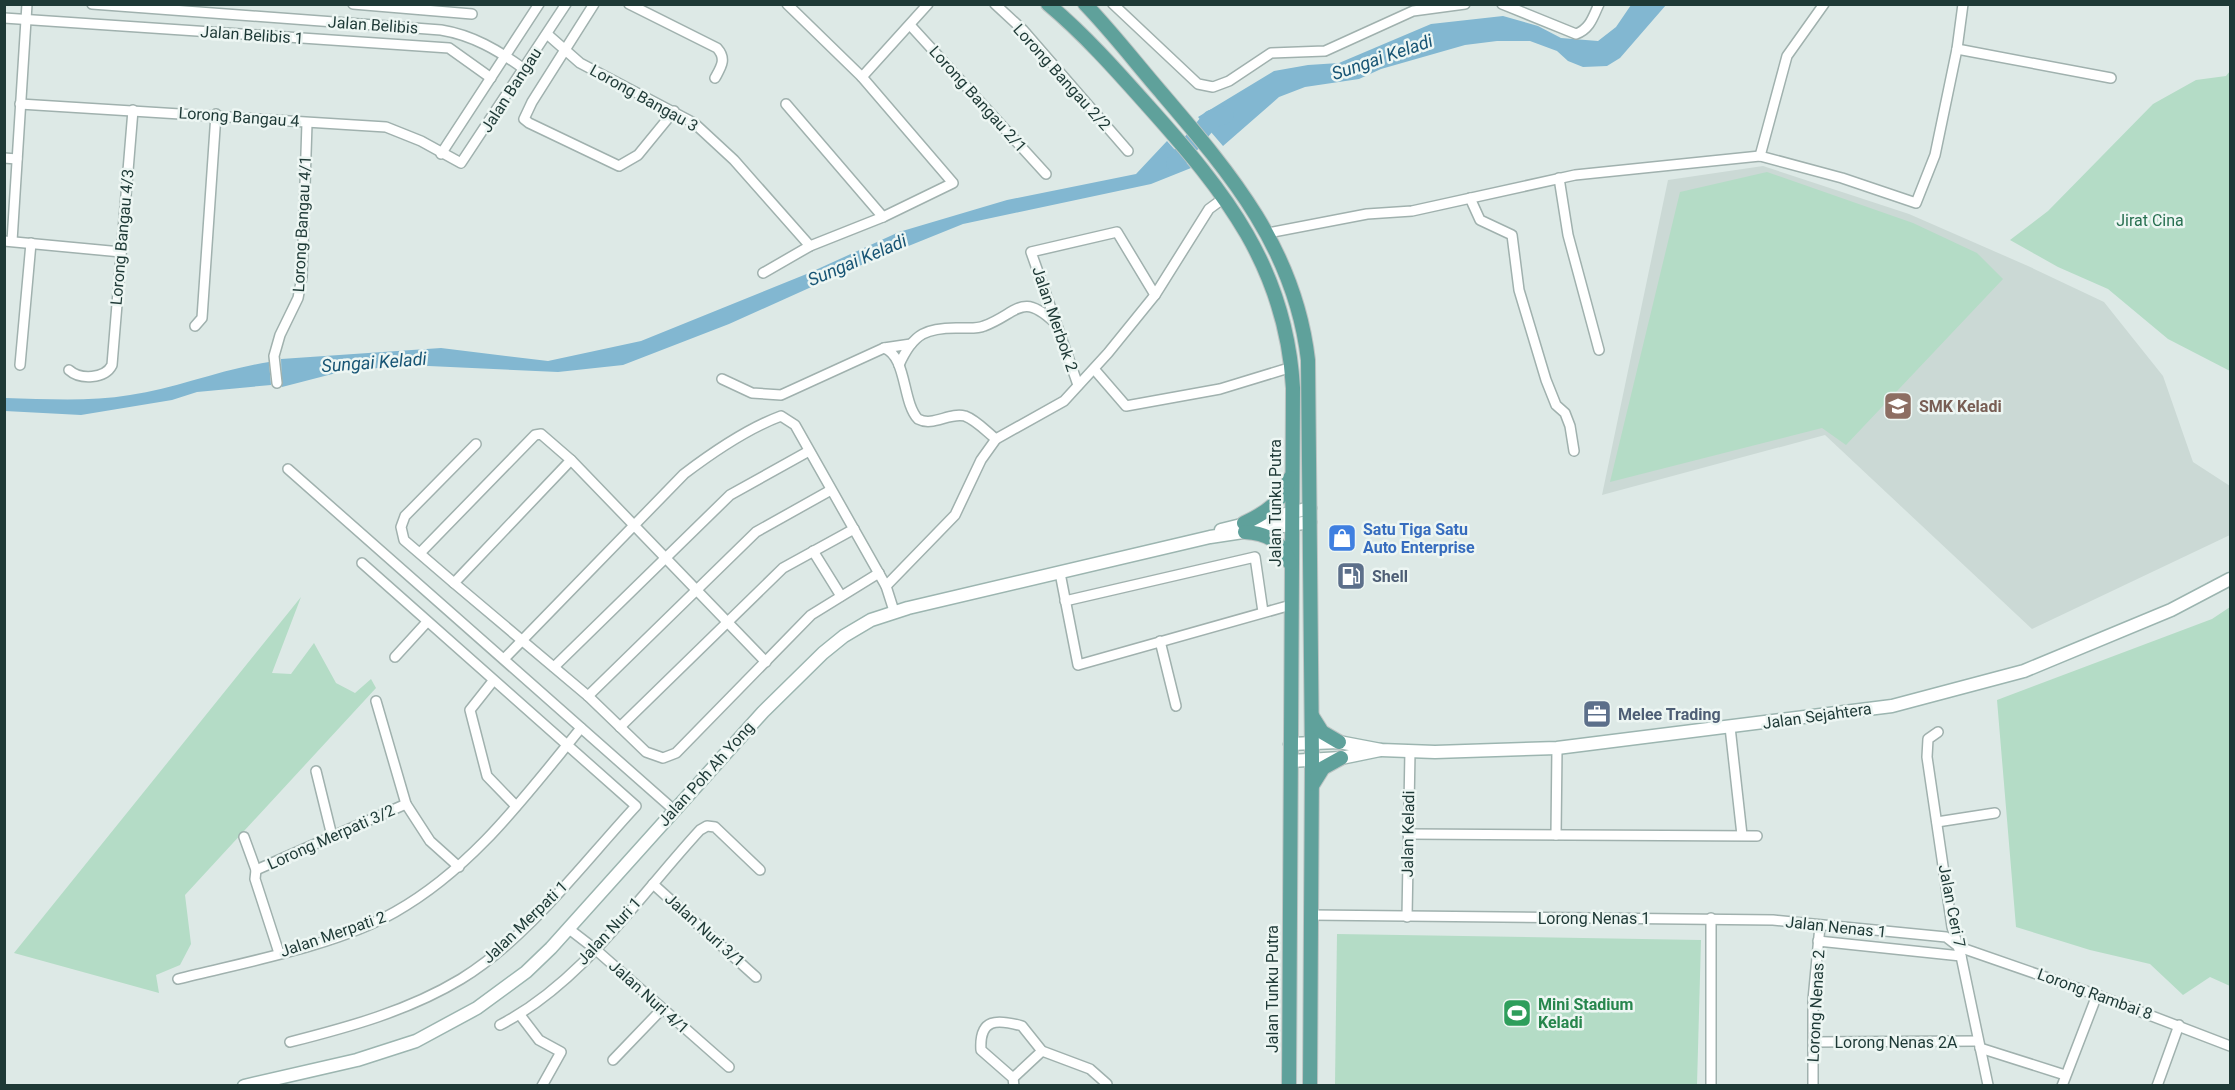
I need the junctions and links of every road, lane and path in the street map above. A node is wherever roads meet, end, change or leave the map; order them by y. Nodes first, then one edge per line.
1 (27, 4) edge
2 (92, 4) edge
3 (353, 4) edge
4 (538, 4) edge
5 (566, 4) edge
6 (594, 4) edge
7 (629, 4) edge
8 (788, 4) edge
9 (928, 4) edge
10 (995, 4) edge
11 (1048, 4) edge
12 (1085, 4) edge
13 (1113, 4) edge
14 (1465, 4) edge
15 (1502, 4) edge
16 (1599, 4) edge
17 (1824, 4) edge
18 (1963, 4) edge
19 (428, 7) edge
20 (472, 14) dead end
21 (4, 18) edge
22 (26, 20) junction
23 (910, 25) junction
24 (416, 29) junction
25 (547, 34) junction
26 (566, 48) junction
27 (1957, 49) junction
28 (505, 56) junction
29 (524, 69) junction
30 (862, 77) junction
31 (491, 78) junction
32 (715, 78) dead end
33 (2111, 78) dead end
34 (20, 104) junction
35 (786, 104) dead end
36 (133, 110) junction
37 (674, 111) junction
38 (216, 114) junction
39 (306, 123) junction
40 (1128, 151) dead end
41 (445, 156) junction
42 (1760, 156) junction
43 (4, 158) edge
44 (17, 159) junction
45 (1046, 174) dead end
46 (1558, 178) junction
47 (1224, 198) junction
48 (1470, 198) junction
49 (883, 217) junction
50 (1268, 233) junction
51 (8, 241) edge
52 (31, 243) junction
53 (810, 246) junction
54 (121, 252) junction
55 (764, 273) dead end
56 (1155, 295) junction
57 (1056, 324) junction
58 (195, 326) dead end
59 (911, 344) junction
60 (884, 348) junction
61 (1599, 350) dead end
62 (20, 365) dead end
63 (899, 365) junction
64 (1292, 367) junction
65 (1094, 369) junction
66 (69, 370) dead end
67 (722, 379) dead end
68 (277, 383) dead end
69 (1078, 386) junction
70 (996, 439) junction
71 (476, 444) dead end
72 (809, 451) junction
73 (1574, 451) dead end
74 (1292, 455) junction
75 (571, 460) junction
76 (288, 469) dead end
77 (831, 490) junction
78 (1310, 515) junction
79 (1292, 518) junction
80 (634, 525) junction
81 (1244, 528) junction
82 (854, 529) junction
83 (813, 551) junction
84 (420, 553) junction
85 (664, 557) junction
86 (362, 563) dead end
87 (1291, 568) junction
88 (879, 573) junction
89 (1060, 573) junction
90 (2230, 579) edge
91 (454, 583) junction
92 (886, 586) junction
93 (695, 589) junction
94 (841, 596) junction
95 (1065, 601) junction
96 (1291, 605) junction
97 (894, 611) junction
98 (1263, 612) junction
99 (727, 621) junction
100 (427, 622) junction
101 (522, 640) junction
102 (1160, 641) junction
103 (395, 657) dead end
104 (504, 659) junction
105 (766, 662) junction
106 (554, 667) junction
107 (493, 681) junction
108 (588, 696) junction
109 (376, 701) dead end
110 (1310, 705) junction
111 (1176, 706) dead end
112 (620, 727) junction
113 (1730, 727) junction
114 (581, 728) junction
115 (1938, 732) dead end
116 (1339, 742) junction
117 (1311, 743) junction
118 (1290, 744) junction
119 (566, 746) junction
120 (1557, 748) junction
121 (1381, 750) junction
122 (1410, 751) junction
123 (1341, 758) junction
124 (1312, 759) junction
125 (1291, 761) junction
126 (316, 771) dead end
127 (1312, 785) junction
128 (406, 804) junction
129 (516, 806) junction
130 (674, 810) junction
131 (1995, 813) dead end
132 (1937, 822) junction
133 (1408, 834) junction
134 (1556, 835) junction
135 (332, 836) junction
136 (1742, 836) junction
137 (1757, 836) dead end
138 (244, 837) dead end
139 (459, 867) junction
140 (256, 870) junction
141 (760, 870) dead end
142 (653, 884) junction
143 (1310, 915) junction
144 (1407, 917) junction
145 (1711, 918) junction
146 (1820, 926) junction
147 (568, 929) junction
148 (1818, 941) junction
149 (595, 949) junction
150 (1960, 952) junction
151 (279, 953) junction
152 (756, 977) dead end
153 (178, 979) dead end
154 (2097, 995) junction
155 (662, 1009) junction
156 (520, 1015) junction
157 (500, 1025) dead end
158 (2179, 1025) junction
159 (290, 1042) dead end
160 (1813, 1042) junction
161 (1979, 1045) junction
162 (2230, 1046) edge
163 (1042, 1052) junction
164 (613, 1060) dead end
165 (729, 1066) dead end
166 (2065, 1076) junction
167 (1014, 1082) edge
168 (1107, 1084) edge
169 (1988, 1085) edge
170 (244, 1086) edge
171 (542, 1086) edge
172 (1289, 1086) edge
173 (1310, 1086) edge
174 (1710, 1086) edge
175 (1813, 1086) edge
176 (2062, 1086) edge
177 (2157, 1086) edge

1 - 22 street
2 - 24 street, Jalan Belibis
3 - 19 street
4 - 28 street
5 - 25 street, Jalan Bangau
6 - 26 street
7 - 32 street
8 - 30 street
9 - 23 street
10 - 40 street, Lorong Bangau 2/2
11 - 47 main road, Jalan Tunku Putra
12 - 50 main road, Jalan Tunku Putra
13 - 14 street
15 - 16 street
17 - 42 street
18 - 27 street
19 - 20 street
19 - 24 street
21 - 22 street, Jalan Belibis 1
22 - 31 street, Jalan Belibis 1
22 - 34 street
23 - 30 street
23 - 45 street, Lorong Bangau 2/1
24 - 28 street, Jalan Belibis
25 - 26 street, Lorong Bangau 3
25 - 29 street, Jalan Bangau
26 - 37 street, Lorong Bangau 3
26 - 37 street
27 - 33 street
27 - 42 street
28 - 29 street, Jalan Belibis
28 - 31 street
29 - 41 street, Jalan Bangau
30 - 49 street
31 - 41 street
34 - 36 street, Lorong Bangau 4
34 - 44 street
35 - 49 street
36 - 38 street, Lorong Bangau 4
36 - 54 street, Lorong Bangau 4/3
37 - 53 street, Lorong Bangau 3
38 - 39 street, Lorong Bangau 4
38 - 58 street
39 - 41 street, Lorong Bangau 4
39 - 68 street, Lorong Bangau 4/1
42 - 46 street
43 - 44 street
44 - 51 street
46 - 48 street
46 - 61 street
47 - 56 street
47 - 64 main road, Jalan Tunku Putra
48 - 50 street
48 - 73 street
49 - 53 street
50 - 78 main road, Jalan Tunku Putra
51 - 52 street
52 - 54 street
52 - 62 street
53 - 55 street
54 - 66 street, Lorong Bangau 4/3
56 - 57 street, Jalan Merbok 2
56 - 65 street
57 - 59 street
57 - 69 street, Jalan Merbok 2
59 - 60 street
59 - 63 street
60 - 63 street
60 - 67 street
63 - 70 street
64 - 65 street
64 - 74 main road, Jalan Tunku Putra
65 - 69 street
69 - 70 street
70 - 92 street
71 - 84 street
72 - 77 street
72 - 80 street
72 - 85 street
74 - 79 main road, Jalan Tunku Putra
74 - 81 main road
75 - 80 street
75 - 84 street
75 - 91 street
76 - 104 street
77 - 82 street
77 - 93 street
78 - 79 main road, Jalan Poh Ah Yong
78 - 110 main road, Jalan Tunku Putra
79 - 81 main road, Jalan Poh Ah Yong
79 - 87 main road, Jalan Tunku Putra
80 - 85 street
80 - 101 street
81 - 87 main road
81 - 89 main road, Jalan Poh Ah Yong
82 - 83 street
82 - 88 street
83 - 94 street
83 - 99 street
84 - 91 street
85 - 93 street
85 - 106 street
86 - 100 street
87 - 96 main road, Jalan Tunku Putra
88 - 92 street
88 - 94 street
89 - 95 street
89 - 97 main road, Jalan Poh Ah Yong
90 - 113 main road, Jalan Sejahtera
91 - 101 street
92 - 97 street
93 - 99 street
93 - 108 street
94 - 105 street
95 - 98 street
95 - 102 street
96 - 98 street
96 - 118 main road, Jalan Tunku Putra
97 - 130 main road, Jalan Poh Ah Yong
98 - 102 street
99 - 105 street
99 - 112 street
100 - 103 street
100 - 107 street
101 - 104 street
101 - 106 street
102 - 111 street
104 - 114 street
105 - 112 street
106 - 108 street
107 - 119 street
107 - 129 street
108 - 112 street
109 - 128 street
110 - 116 main road
110 - 117 main road, Jalan Tunku Putra
113 - 120 main road, Jalan Sejahtera
113 - 136 street
114 - 119 street, Jalan Merpati 2
114 - 130 street
115 - 132 street, Jalan Ceri 7
116 - 117 main road, Jalan Sejahtera
116 - 121 main road, Jalan Sejahtera
117 - 118 main road, Jalan Sejahtera
117 - 124 main road, Jalan Tunku Putra
118 - 125 main road, Jalan Tunku Putra
119 - 129 street, Jalan Merpati 2
119 - 159 street, Jalan Merpati 1
120 - 122 main road, Jalan Sejahtera
120 - 134 street
121 - 122 main road, Jalan Sejahtera
121 - 123 main road, Jalan Sejahtera
122 - 133 street, Jalan Keladi
123 - 124 main road, Jalan Sejahtera
123 - 127 main road
124 - 125 main road, Jalan Sejahtera
124 - 127 main road, Jalan Tunku Putra
125 - 172 main road, Jalan Tunku Putra
126 - 135 street
127 - 143 main road, Jalan Tunku Putra
128 - 135 street, Lorong Merpati 3/2
128 - 139 street
129 - 139 street, Jalan Merpati 2
130 - 147 main road, Jalan Poh Ah Yong
131 - 132 street
132 - 150 street, Jalan Ceri 7
133 - 134 street
133 - 144 street, Jalan Keladi
134 - 136 street
135 - 140 street, Lorong Merpati 3/2
136 - 137 street
138 - 140 street
139 - 151 street, Jalan Merpati 2
140 - 151 street
141 - 142 street, Jalan Nuri 1
142 - 149 street, Jalan Nuri 1
142 - 152 street, Jalan Nuri 3/1
143 - 144 street, Lorong Nenas 1
143 - 173 main road, Jalan Tunku Putra
144 - 145 street, Lorong Nenas 1
145 - 146 street, Jalan Nenas 1
145 - 174 street
146 - 148 street, Lorong Nenas 2
146 - 150 street, Jalan Nenas 1
147 - 149 street, Jalan Nuri 4/1
147 - 170 main road, Jalan Poh Ah Yong
148 - 150 street, Jalan Nenas 1
148 - 160 street, Lorong Nenas 2
149 - 155 street, Jalan Nuri 4/1
149 - 156 street, Jalan Nuri 1
150 - 154 street, Lorong Rambai 8
150 - 161 street, Jalan Ceri 7
151 - 153 street, Jalan Merpati 2
154 - 158 street, Lorong Rambai 8
154 - 166 street
155 - 164 street
155 - 165 street, Jalan Nuri 4/1
156 - 157 street, Jalan Nuri 1
156 - 171 street
158 - 162 street, Lorong Rambai 8
158 - 177 street
160 - 161 street, Lorong Nenas 2A
160 - 175 street, Lorong Nenas 2
161 - 166 street, Lorong Nenas 2A
161 - 169 street, Jalan Ceri 7
163 - 167 street
163 - 167 street
163 - 168 street
166 - 176 street

